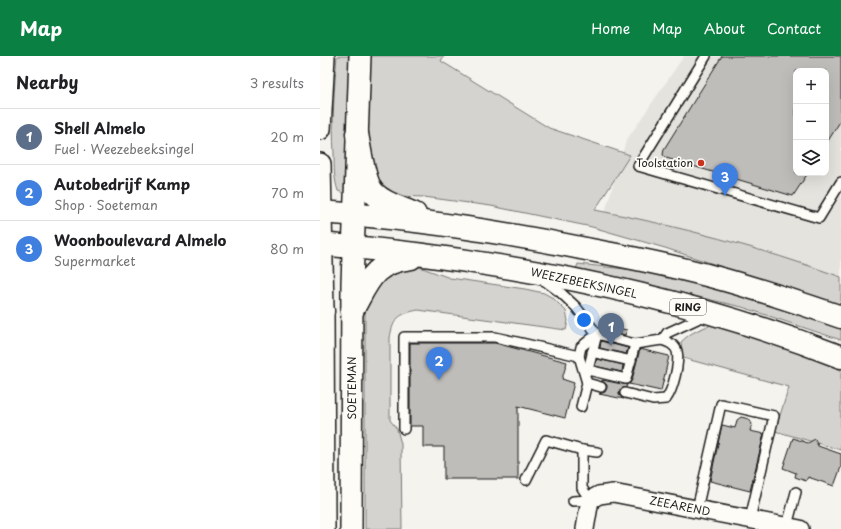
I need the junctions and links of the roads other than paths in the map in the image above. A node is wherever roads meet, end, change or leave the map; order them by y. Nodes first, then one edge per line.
1 (324, 56) edge
2 (360, 56) edge
3 (706, 56) edge
4 (320, 130) edge
5 (357, 134) junction
6 (320, 164) edge
7 (841, 182) edge
8 (320, 212) edge
9 (355, 214) junction
10 (436, 223) junction
11 (321, 244) edge
12 (353, 247) junction
13 (426, 256) junction
14 (530, 271) junction
15 (322, 307) edge
16 (352, 311) junction
17 (711, 312) junction
18 (841, 317) edge
19 (597, 334) junction
20 (662, 340) junction
21 (635, 344) junction
22 (592, 352) junction
23 (579, 356) junction
24 (841, 357) edge
25 (631, 362) junction
26 (587, 383) junction
27 (601, 387) dead end
28 (625, 393) dead end
29 (581, 407) dead end
30 (404, 429) dead end
31 (582, 450) junction
32 (597, 452) dead end
33 (526, 480) dead end
34 (796, 492) dead end
35 (581, 500) junction
36 (697, 509) junction
37 (750, 519) junction
38 (793, 528) edge
39 (324, 529) edge
40 (351, 529) edge
41 (585, 529) edge

1 - 4 street
2 - 5 street, SOETEMAN
3 - 7 lane
5 - 9 street, SOETEMAN
5 - 10 main road
6 - 8 street
8 - 9 main road
8 - 11 street
9 - 10 main road
9 - 12 street, SOETEMAN
10 - 18 main road
11 - 12 main road, WEEZEBEEKSINGEL / RING
11 - 15 street
12 - 13 main road, WEEZEBEEKSINGEL / RING
12 - 16 street, SOETEMAN
13 - 14 main road, WEEZEBEEKSINGEL / RING
13 - 16 main road
14 - 17 main road, WEEZEBEEKSINGEL / RING
14 - 19 lane
15 - 39 street
16 - 40 street, SOETEMAN
17 - 20 lane
17 - 24 main road, WEEZEBEEKSINGEL / RING
19 - 21 lane
19 - 22 lane
19 - 23 lane
20 - 21 lane
20 - 28 lane
21 - 25 lane
22 - 25 lane
22 - 25 lane
23 - 26 lane
23 - 30 lane
26 - 27 lane
26 - 29 lane
31 - 32 lane
31 - 33 lane
31 - 35 lane
34 - 38 lane
35 - 36 street, ZEEAREND
35 - 41 street
36 - 37 street, ZEEAREND
36 - 37 lane
37 - 38 street, ZEEAREND

